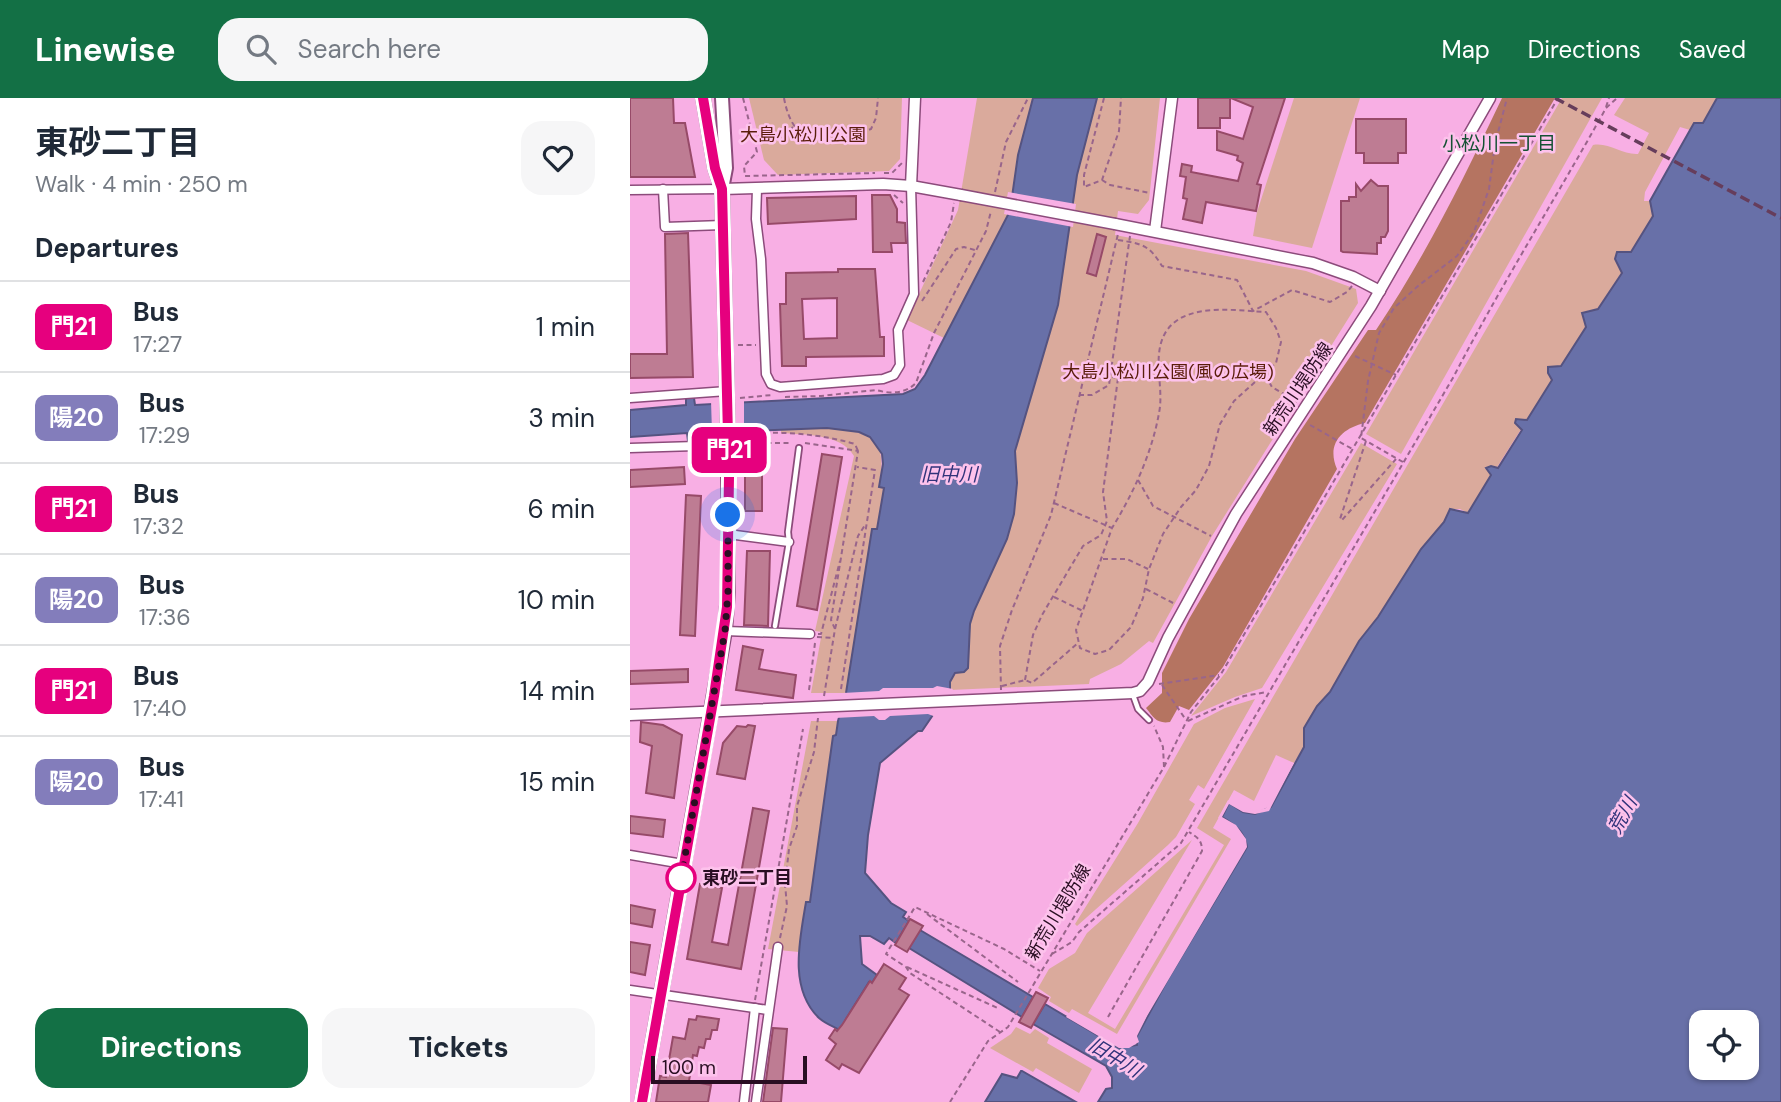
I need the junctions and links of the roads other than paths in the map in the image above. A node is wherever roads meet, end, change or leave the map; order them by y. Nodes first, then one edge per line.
1 (703, 98) edge
2 (722, 98) edge
3 (915, 98) edge
4 (1172, 98) edge
5 (1490, 98) edge
6 (911, 186) junction
7 (757, 188) junction
8 (663, 189) junction
9 (722, 189) junction
10 (630, 190) edge
11 (723, 225) junction
12 (1155, 231) junction
13 (1380, 291) junction
14 (727, 393) junction
15 (630, 398) edge
16 (732, 441) junction
17 (630, 448) edge
18 (799, 448) dead end
19 (728, 534) junction
20 (789, 542) junction
21 (775, 626) dead end
22 (725, 631) junction
23 (814, 635) road end
24 (1133, 693) junction
25 (711, 712) junction
26 (630, 715) edge
27 (1149, 720) road end
28 (630, 855) edge
29 (683, 864) junction
30 (778, 947) road end
31 (630, 990) edge
32 (661, 994) junction
33 (755, 1008) junction
34 (768, 1010) junction
35 (642, 1102) edge
36 (744, 1102) edge
37 (755, 1102) edge

1 - 9 main road
2 - 9 main road
3 - 6 street
4 - 12 street
5 - 13 street, 新荒川堤防線
6 - 7 street
6 - 7 street
6 - 12 street, bridge
7 - 9 street
8 - 9 street
8 - 10 street
8 - 11 street
9 - 11 main road
11 - 14 main road
12 - 13 street
13 - 24 street, 新荒川堤防線
14 - 15 street
14 - 16 main road, bridge
16 - 17 street
16 - 19 main road
18 - 20 lane
19 - 20 street
19 - 22 main road
20 - 21 lane
22 - 23 street
22 - 25 main road
24 - 25 street
24 - 27 lane
25 - 26 street
25 - 29 main road
28 - 29 street
29 - 32 main road
30 - 34 street
31 - 32 street
32 - 33 street
32 - 35 main road
33 - 34 street
33 - 36 street
34 - 37 street

